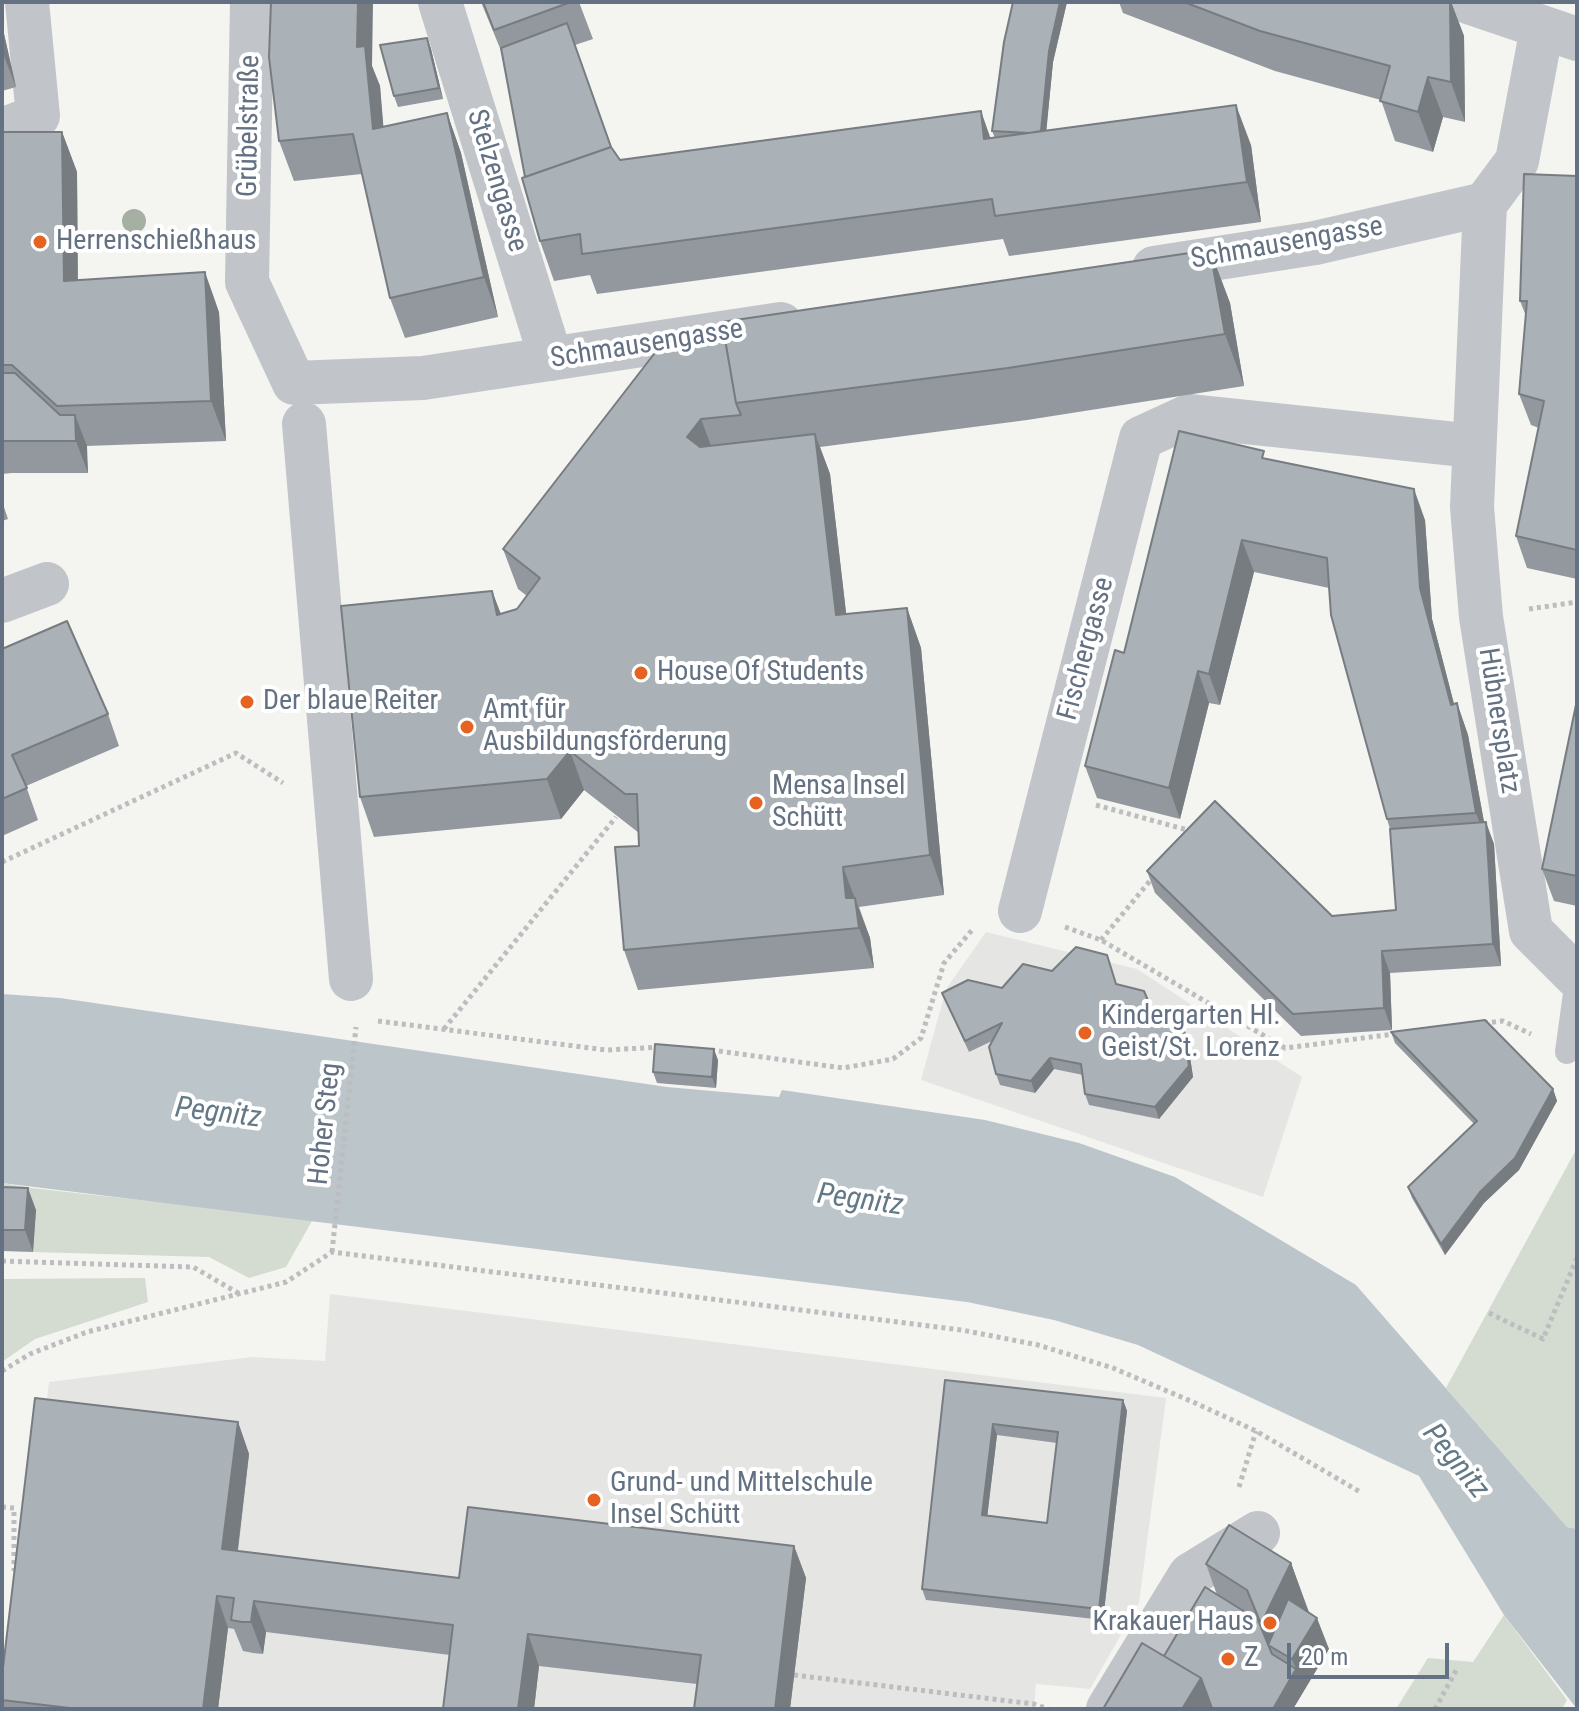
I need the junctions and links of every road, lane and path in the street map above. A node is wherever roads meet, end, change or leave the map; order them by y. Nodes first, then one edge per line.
1 (27, 2) edge
2 (252, 2) edge
3 (440, 2) edge
4 (1468, 2) edge
5 (1559, 34) edge
6 (2, 130) edge
7 (1485, 204) junction
8 (1113, 274) edge
9 (816, 319) edge
10 (551, 359) junction
11 (299, 404) junction
12 (1474, 446) junction
13 (47, 584) dead end
14 (2, 601) edge
15 (1049, 792) junction
16 (335, 816) junction
17 (616, 817) edge
18 (1203, 826) edge
19 (1192, 831) junction
20 (1182, 843) edge
21 (2, 862) edge
22 (1162, 867) edge
23 (1020, 911) junction
24 (1101, 940) junction
25 (1577, 978) edge
26 (354, 998) joint
27 (371, 1020) dead end
28 (1503, 1021) dead end
29 (1472, 1025) edge
30 (443, 1030) junction
31 (1410, 1032) edge
32 (665, 1047) edge
33 (709, 1050) edge
34 (1567, 1052) dead end
35 (332, 1252) junction
36 (1577, 1258) edge
37 (2, 1261) edge
38 (239, 1293) junction
39 (1489, 1313) dead end
40 (2, 1371) edge
41 (1362, 1493) dead end
42 (2, 1507) edge
43 (1258, 1533) dead end
44 (14, 1571) edge
45 (1458, 1667) dead end
46 (794, 1675) dead end
47 (1048, 1709) edge
48 (1108, 1709) edge
49 (1435, 1709) edge

1 - 6 street
2 - 11 street, Grübelstraße
3 - 10 street, Stelzengasse
4 - 5 street
5 - 7 street
7 - 8 street, Schmausengasse
7 - 12 street, Hübnersplatz
9 - 10 street, Schmausengasse
10 - 11 street, Schmausengasse
11 - 16 street
12 - 15 street, Fischergasse
12 - 25 street, Hübnersplatz
13 - 14 street
15 - 19 path
15 - 23 street, Fischergasse
16 - 21 path
16 - 26 street
17 - 30 path
18 - 19 path
19 - 20 path
22 - 24 path
23 - 24 path
23 - 33 path
24 - 31 path
25 - 34 lane
26 - 35 path, Hoher Steg
27 - 30 path
28 - 29 path
30 - 32 path
35 - 38 path
35 - 41 path
36 - 39 path
37 - 38 path
38 - 40 path
42 - 44 path
43 - 48 street
45 - 49 path
46 - 47 path

